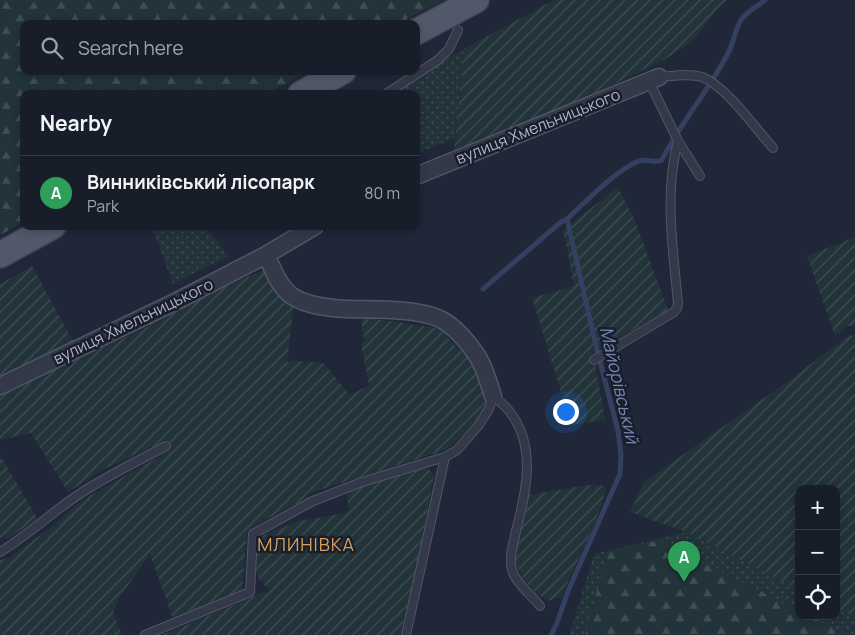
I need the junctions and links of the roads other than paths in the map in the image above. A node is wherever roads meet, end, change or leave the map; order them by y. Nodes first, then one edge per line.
1 (476, 0) edge
2 (420, 30) edge
3 (458, 30) dead end
4 (420, 72) edge
5 (336, 75) edge
6 (415, 75) edge
7 (654, 79) junction
8 (308, 90) edge
9 (392, 90) edge
10 (676, 137) junction
11 (773, 148) dead end
12 (420, 174) edge
13 (700, 176) dead end
14 (46, 230) edge
15 (308, 230) edge
16 (266, 254) junction
17 (0, 255) edge
18 (597, 359) dead end
19 (0, 386) edge
20 (493, 396) junction
21 (166, 446) dead end
22 (445, 458) junction
23 (0, 552) edge
24 (540, 606) dead end
25 (145, 635) edge
26 (406, 635) edge

1 - 2 main road
3 - 4 lane
5 - 8 main road
6 - 9 lane
7 - 10 lane
7 - 11 lane
7 - 12 street, вулиця Хмельницького
10 - 13 lane
10 - 18 lane
14 - 17 main road
15 - 16 street, вулиця Хмельницького
16 - 19 street, вулиця Хмельницького
16 - 20 street
20 - 22 lane
20 - 24 lane
21 - 23 lane
22 - 25 lane
22 - 26 lane

